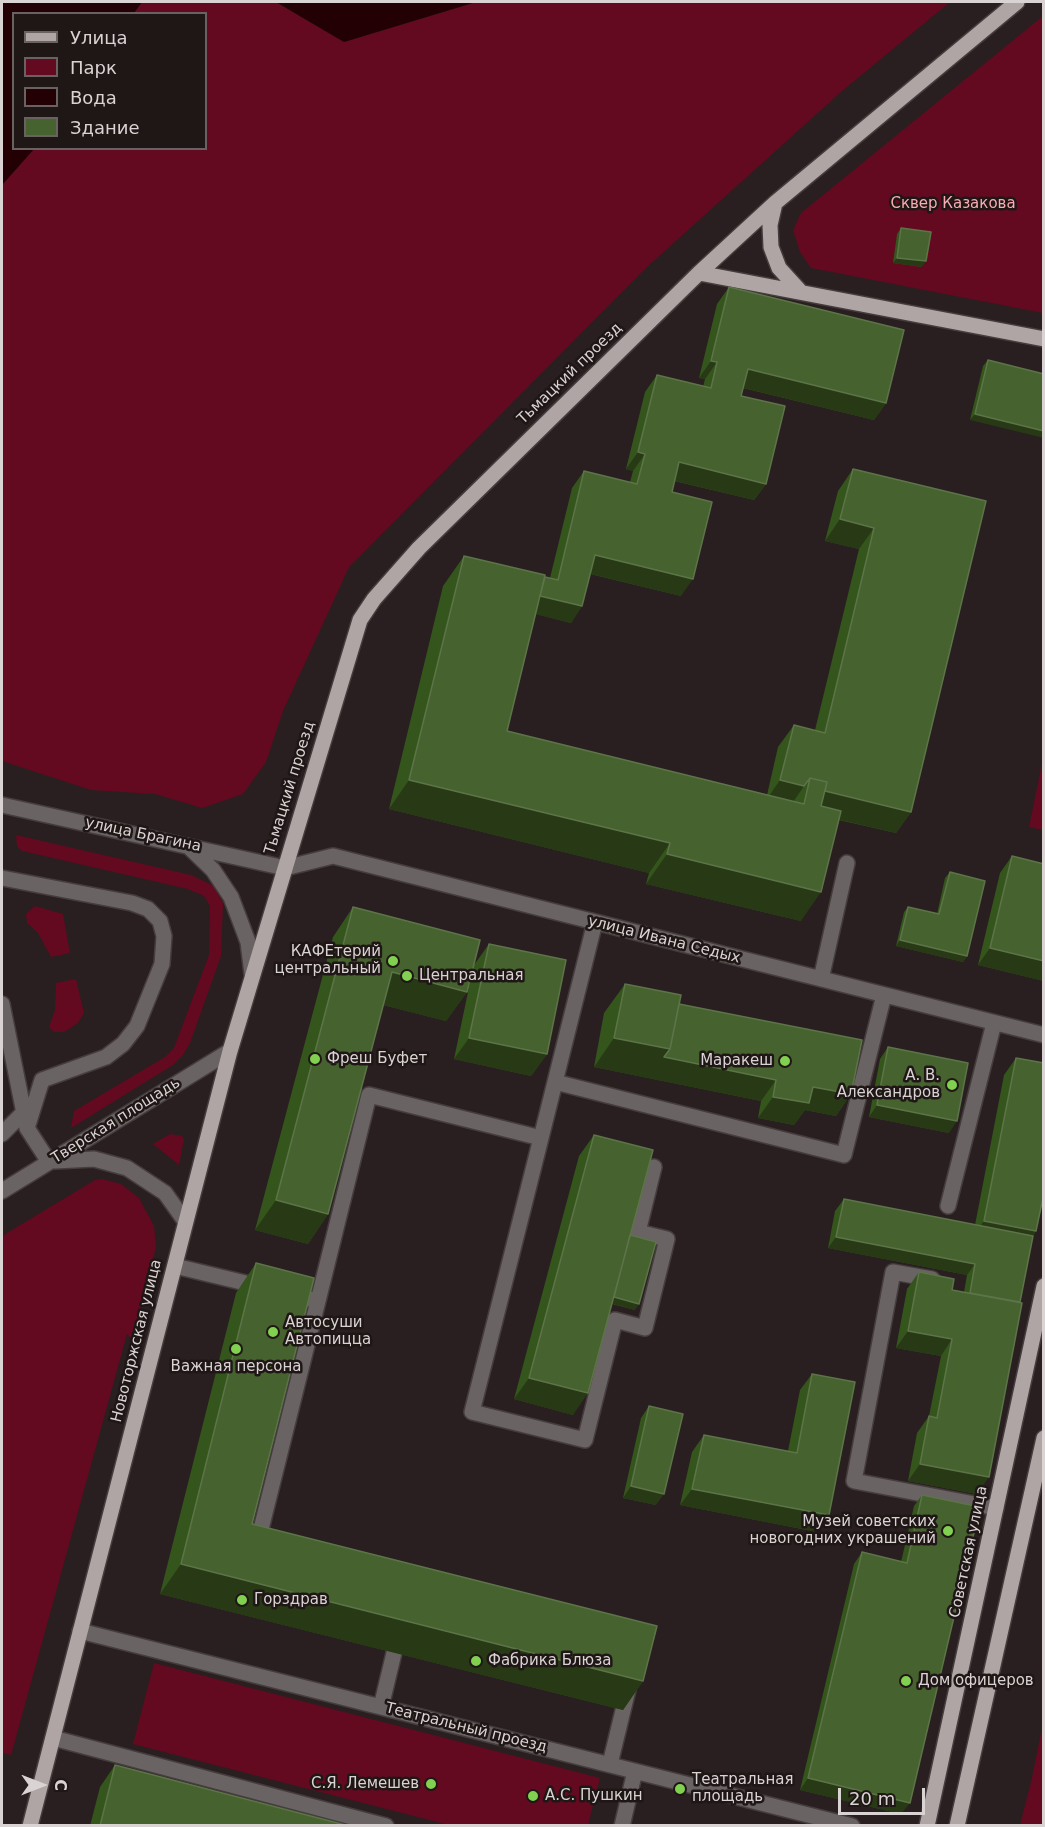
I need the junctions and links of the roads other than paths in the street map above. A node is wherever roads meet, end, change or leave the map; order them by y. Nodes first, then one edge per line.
1 (1017, 2) edge
2 (775, 203) junction
3 (699, 273) junction
4 (802, 292) junction
5 (1044, 339) edge
6 (2, 805) edge
7 (186, 844) junction
8 (847, 863) dead end
9 (285, 868) junction
10 (2, 878) edge
11 (595, 922) junction
12 (252, 974) junction
13 (821, 979) junction
14 (884, 995) junction
15 (2, 1004) edge
16 (994, 1023) junction
17 (1044, 1035) edge
18 (230, 1051) junction
19 (555, 1082) junction
20 (24, 1112) junction
21 (27, 1128) junction
22 (2, 1134) edge
23 (541, 1138) junction
24 (49, 1162) junction
25 (654, 1167) edge
26 (2, 1191) edge
27 (948, 1206) dead end
28 (185, 1221) junction
29 (175, 1266) junction
30 (932, 1279) edge
31 (1044, 1286) edge
32 (318, 1301) junction
33 (1044, 1438) edge
34 (996, 1508) junction
35 (281, 1542) edge
36 (80, 1631) junction
37 (394, 1653) edge
38 (631, 1679) edge
39 (381, 1707) junction
40 (53, 1738) junction
41 (610, 1764) junction
42 (635, 1771) junction
43 (30, 1826) edge
44 (386, 1826) edge
45 (622, 1826) edge
46 (852, 1826) edge
47 (927, 1826) edge
48 (957, 1826) edge

1 - 2 main road, Тьмацкий проезд
2 - 3 main road, Тьмацкий проезд
2 - 4 main road
3 - 4 main road
3 - 9 main road, Тьмацкий проезд
4 - 5 main road
6 - 7 street, улица Брагина
7 - 9 street, улица Брагина
7 - 12 street
8 - 13 street
9 - 11 street, улица Ивана Седых
9 - 12 main road, Новоторжская улица
10 - 21 street
11 - 13 street, улица Ивана Седых
11 - 19 street
12 - 18 main road, Новоторжская улица
13 - 14 street, улица Ивана Седых
14 - 16 street, улица Ивана Седых
14 - 19 street
15 - 20 street
16 - 17 street, улица Ивана Седых
16 - 27 street
18 - 24 street, Тверская площадь
18 - 28 main road, Новоторжская улица
19 - 23 street
20 - 21 street
20 - 22 street
21 - 24 street
23 - 25 street
23 - 32 street
24 - 26 street, Тверская площадь
24 - 28 street
28 - 29 main road, Новоторжская улица
29 - 32 street
29 - 36 main road, Новоторжская улица
30 - 34 street
31 - 34 main road, Советская улица
32 - 35 street
33 - 48 main road
34 - 47 main road, Советская улица
36 - 39 street, Театральный проезд
36 - 40 main road, Новоторжская улица
37 - 39 street
38 - 41 street
39 - 41 street, Театральный проезд
40 - 43 main road, Новоторжская улица
40 - 44 street
41 - 42 street, Театральный проезд
42 - 45 street
42 - 46 street, Театральный проезд

